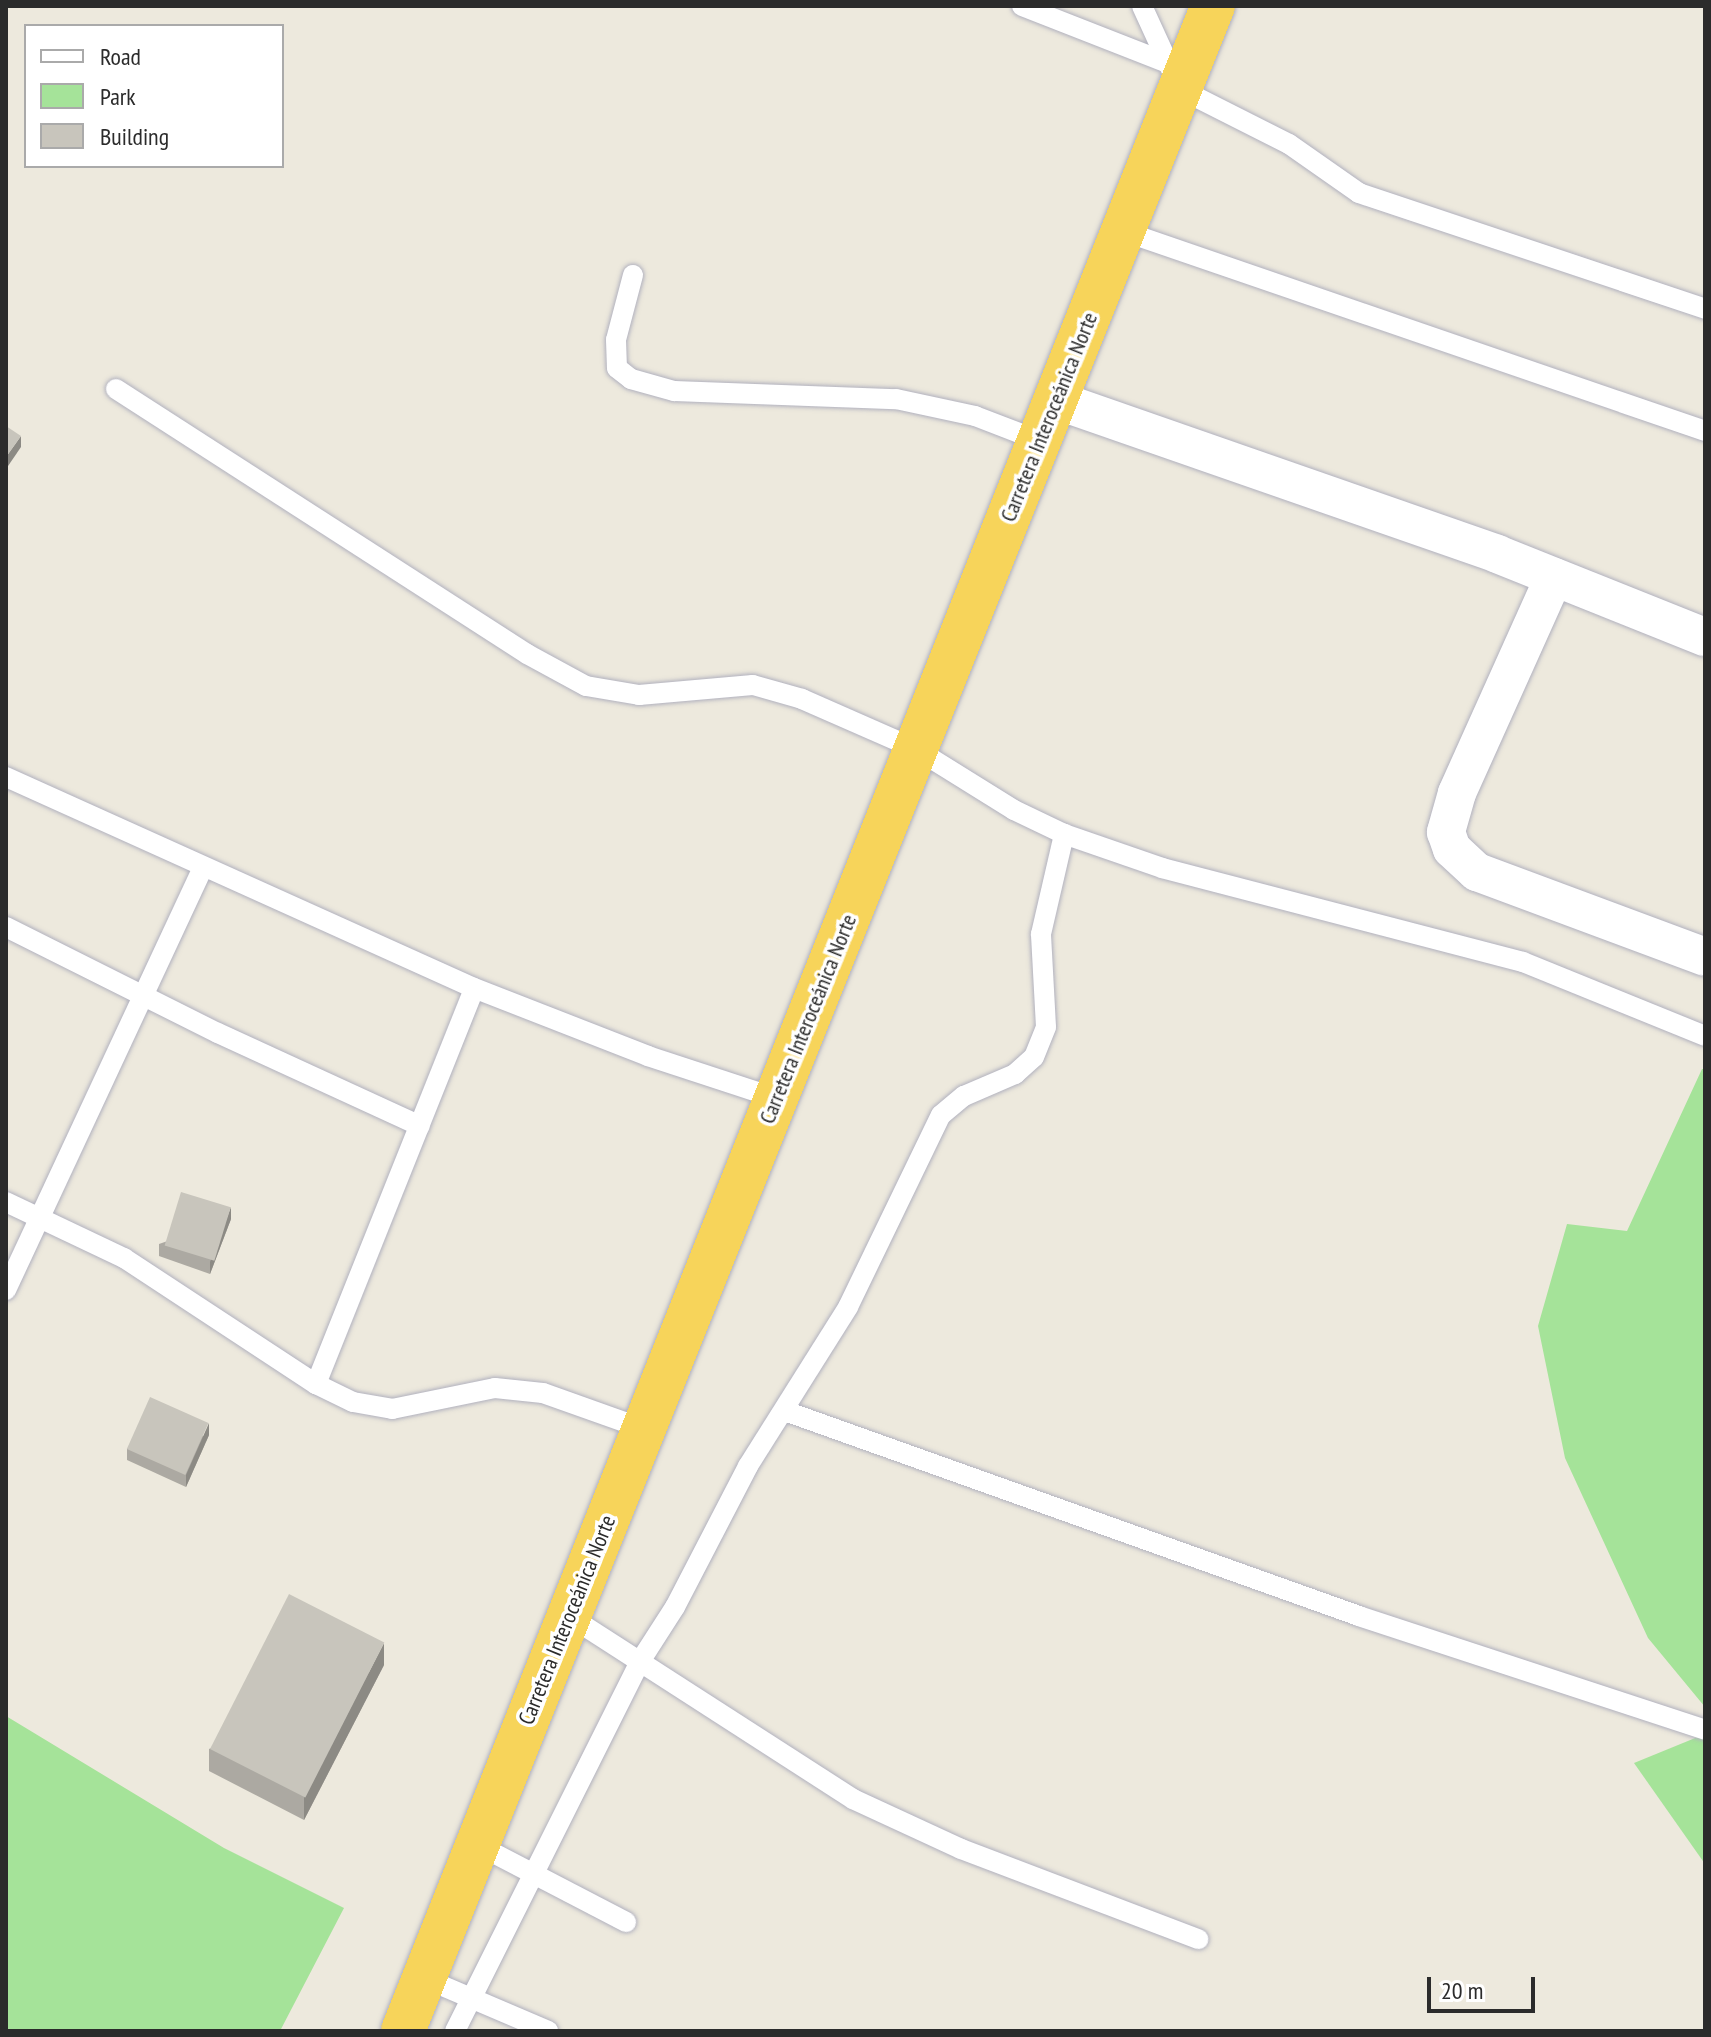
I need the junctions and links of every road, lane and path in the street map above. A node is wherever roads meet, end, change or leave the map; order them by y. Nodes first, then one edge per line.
1 (1022, 6) edge
2 (1142, 6) edge
3 (1213, 6) edge
4 (1180, 74) junction
5 (1123, 231) junction
6 (633, 275) dead end
7 (1705, 309) edge
8 (116, 389) dead end
9 (1056, 400) junction
10 (1705, 431) edge
11 (1040, 441) junction
12 (1554, 577) junction
13 (1705, 637) edge
14 (916, 749) junction
15 (6, 777) edge
16 (1064, 834) junction
17 (203, 868) junction
18 (6, 927) edge
19 (1705, 957) edge
20 (474, 988) junction
21 (145, 995) junction
22 (1705, 1036) edge
23 (776, 1098) junction
24 (420, 1126) junction
25 (6, 1202) edge
26 (42, 1218) junction
27 (6, 1290) edge
28 (316, 1384) junction
29 (785, 1411) junction
30 (644, 1429) junction
31 (569, 1616) junction
32 (639, 1663) junction
33 (1705, 1730) edge
34 (478, 1845) junction
35 (532, 1876) junction
36 (626, 1922) dead end
37 (1198, 1939) dead end
38 (424, 1978) junction
39 (467, 1998) junction
40 (403, 2031) edge
41 (455, 2031) edge
42 (548, 2031) edge

1 - 4 lane
2 - 4 lane
3 - 4 highway, Carretera Interoceánica Norte
4 - 5 highway, Carretera Interoceánica Norte
4 - 7 lane
5 - 9 highway, Carretera Interoceánica Norte
5 - 10 lane
6 - 11 lane
8 - 14 lane
9 - 11 highway, Carretera Interoceánica Norte
9 - 12 street
11 - 14 highway, Carretera Interoceánica Norte
12 - 13 street
12 - 19 street
14 - 16 lane
14 - 23 highway, Carretera Interoceánica Norte
15 - 17 lane
16 - 22 lane
16 - 29 lane
17 - 20 lane
17 - 21 lane
18 - 21 lane
20 - 23 lane
20 - 24 lane
21 - 24 lane
21 - 26 lane
23 - 30 highway, Carretera Interoceánica Norte
24 - 28 lane
25 - 26 lane
26 - 27 lane
26 - 28 lane
28 - 30 lane
29 - 32 lane
29 - 33 lane
30 - 31 highway, Carretera Interoceánica Norte
31 - 32 lane
31 - 34 highway, Carretera Interoceánica Norte
32 - 35 lane
32 - 37 lane
34 - 35 lane
34 - 38 highway, Carretera Interoceánica Norte
35 - 36 lane
35 - 39 lane
38 - 39 lane
38 - 40 highway, Carretera Interoceánica Norte
39 - 41 lane
39 - 42 lane

